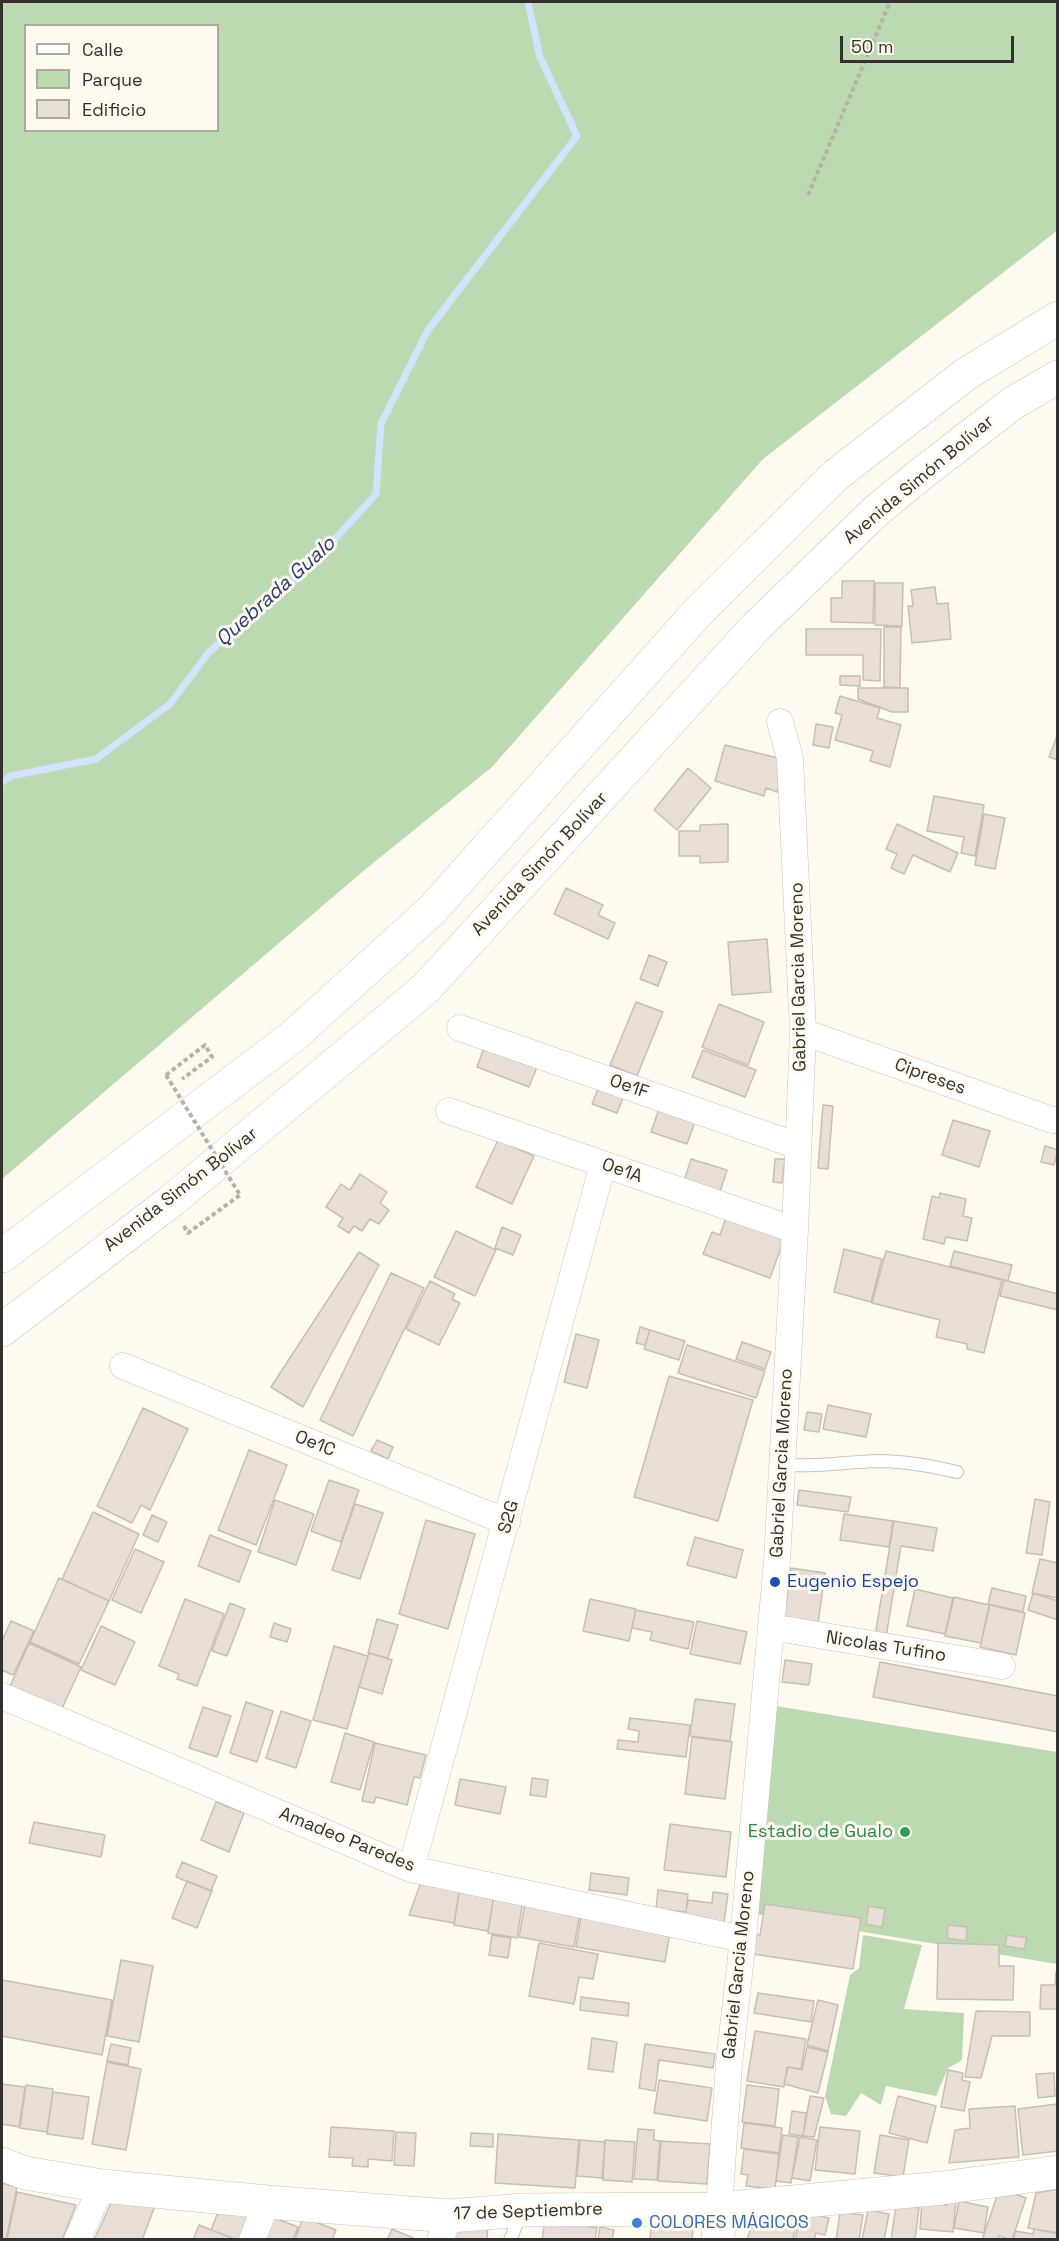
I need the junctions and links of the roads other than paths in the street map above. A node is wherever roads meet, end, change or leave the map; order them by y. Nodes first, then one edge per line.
1 (1058, 318) edge
2 (1058, 377) edge
3 (780, 722) dead end
4 (460, 1028) dead end
5 (803, 1032) junction
6 (449, 1111) dead end
7 (1058, 1120) edge
8 (798, 1146) junction
9 (603, 1164) junction
10 (795, 1230) junction
11 (2, 1256) edge
12 (2, 1330) edge
13 (123, 1366) dead end
14 (782, 1466) junction
15 (957, 1472) dead end
16 (507, 1522) junction
17 (771, 1628) junction
18 (1002, 1666) dead end
19 (2, 1696) edge
20 (411, 1869) junction
21 (743, 1939) junction
22 (2, 2164) edge
23 (1058, 2172) edge
24 (102, 2186) junction
25 (267, 2202) junction
26 (523, 2210) junction
27 (719, 2224) edge
28 (445, 2228) edge
29 (77, 2240) edge
30 (252, 2240) edge
31 (510, 2240) edge

1 - 11 main road
2 - 12 main road, Avenida Simón Bolívar
3 - 5 street, Gabriel Garcia Moreno
4 - 8 street, Oe1F
5 - 7 street, Cipreses
5 - 8 street, Gabriel Garcia Moreno
6 - 9 street, Oe1A
8 - 10 street, Gabriel Garcia Moreno
9 - 10 street, Oe1A
9 - 16 street, S2G
10 - 14 street, Gabriel Garcia Moreno
13 - 16 street, Oe1C
14 - 15 lane
14 - 17 street, Gabriel Garcia Moreno
16 - 20 street, S2G
17 - 18 street, Nicolas Tufino
17 - 21 street, Gabriel Garcia Moreno
19 - 20 street, Amadeo Paredes
20 - 21 street, Amadeo Paredes
21 - 27 street, Gabriel Garcia Moreno
22 - 24 main road, 17 de Septiembre
23 - 27 main road, 17 de Septiembre
24 - 25 main road, 17 de Septiembre
24 - 29 street
25 - 28 main road, 17 de Septiembre
25 - 30 street
26 - 27 main road, 17 de Septiembre
26 - 28 main road, 17 de Septiembre
26 - 31 lane

